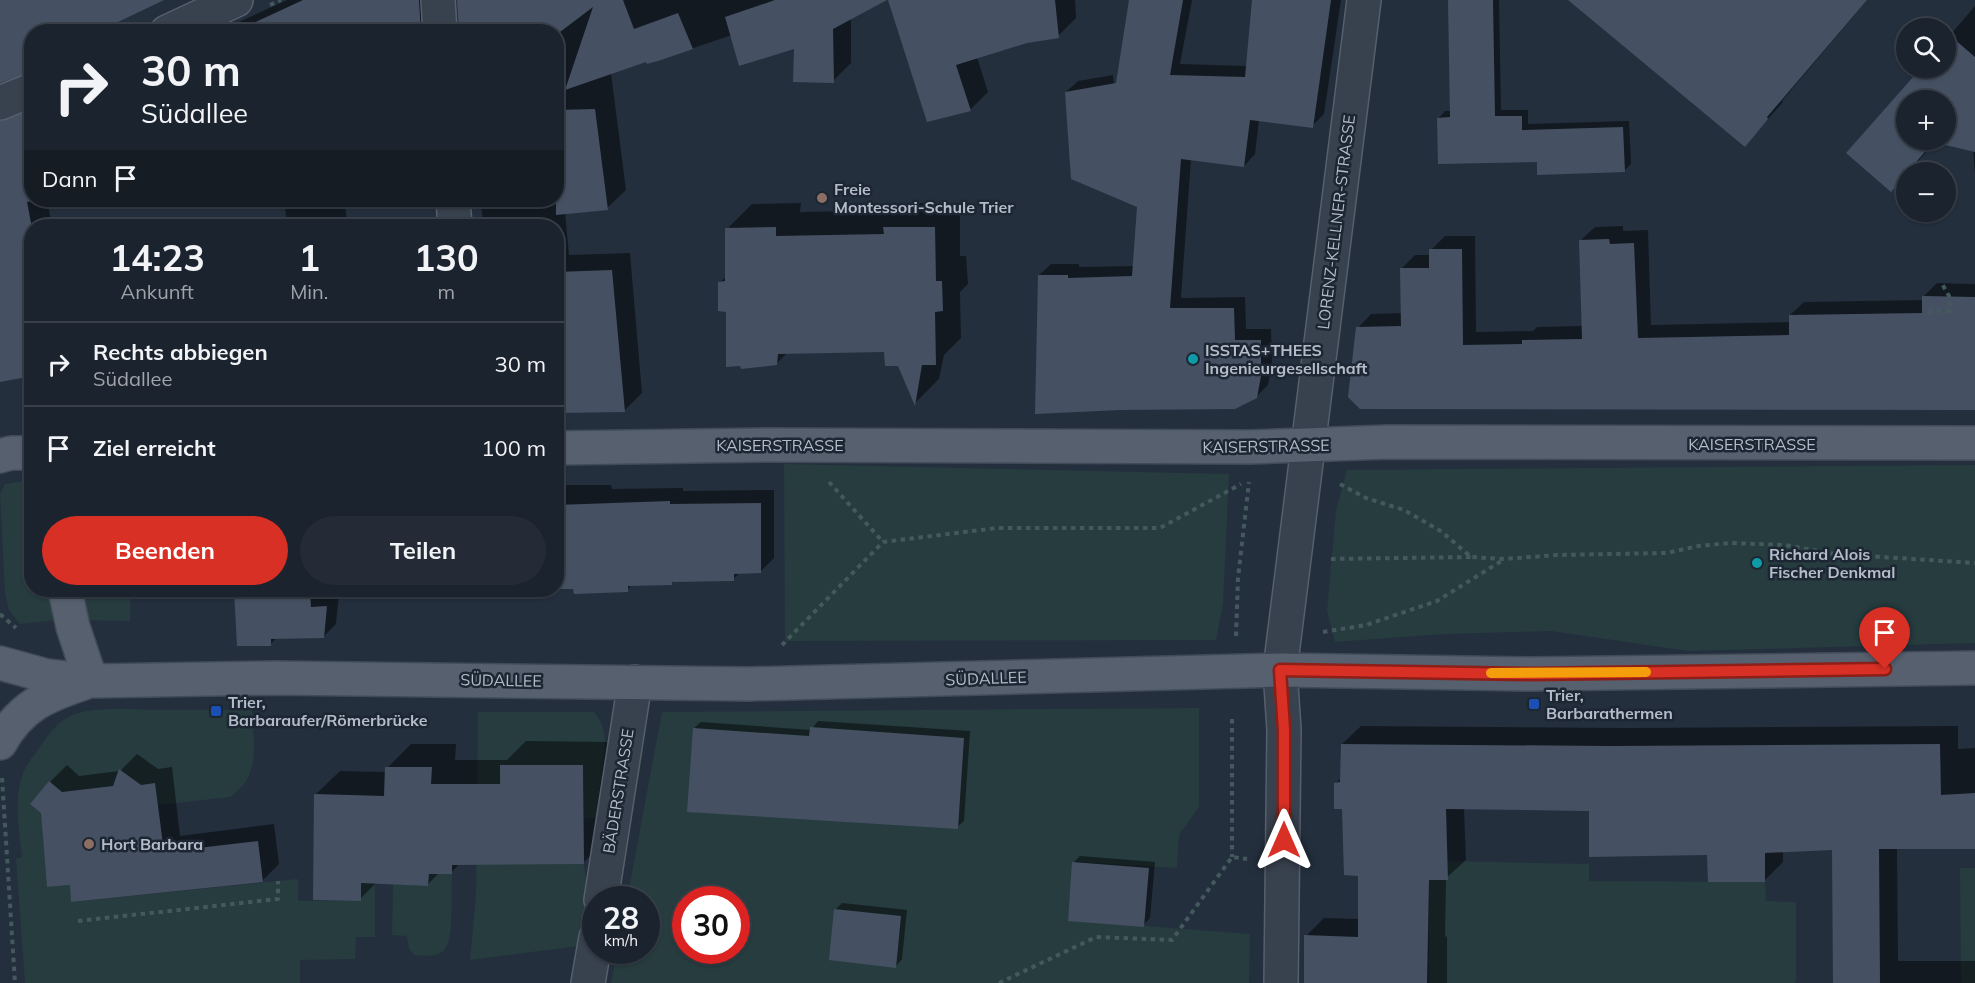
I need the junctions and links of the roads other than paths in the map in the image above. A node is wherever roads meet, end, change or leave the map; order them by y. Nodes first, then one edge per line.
1 (236, 0) edge
2 (438, 0) edge
3 (1364, 0) edge
4 (185, 24) edge
5 (440, 24) edge
6 (24, 93) edge
7 (0, 103) edge
8 (1975, 444) edge
9 (1308, 445) junction
10 (564, 448) edge
11 (24, 453) edge
12 (0, 456) edge
13 (67, 597) edge
14 (0, 663) edge
15 (1975, 668) edge
16 (1280, 670) junction
17 (91, 681) junction
18 (635, 682) junction
19 (1, 757) edge
20 (603, 886) edge
21 (591, 964) edge
22 (588, 983) edge
23 (1281, 983) edge

1 - 4 street
2 - 5 street
3 - 9 street, LORENZ-KELLNER-STRASSE
6 - 7 street
8 - 9 main road, KAISERSTRASSE
9 - 10 main road, KAISERSTRASSE
9 - 16 street, LORENZ-KELLNER-STRASSE
11 - 12 main road
13 - 17 main road
14 - 17 main road, SÜDALLEE
15 - 16 main road, SÜDALLEE
16 - 18 main road, SÜDALLEE
16 - 23 street, LORENZ-KELLNER-STRASSE
17 - 18 main road, SÜDALLEE
17 - 19 main road
18 - 20 street, BÄDERSTRASSE
21 - 22 street

